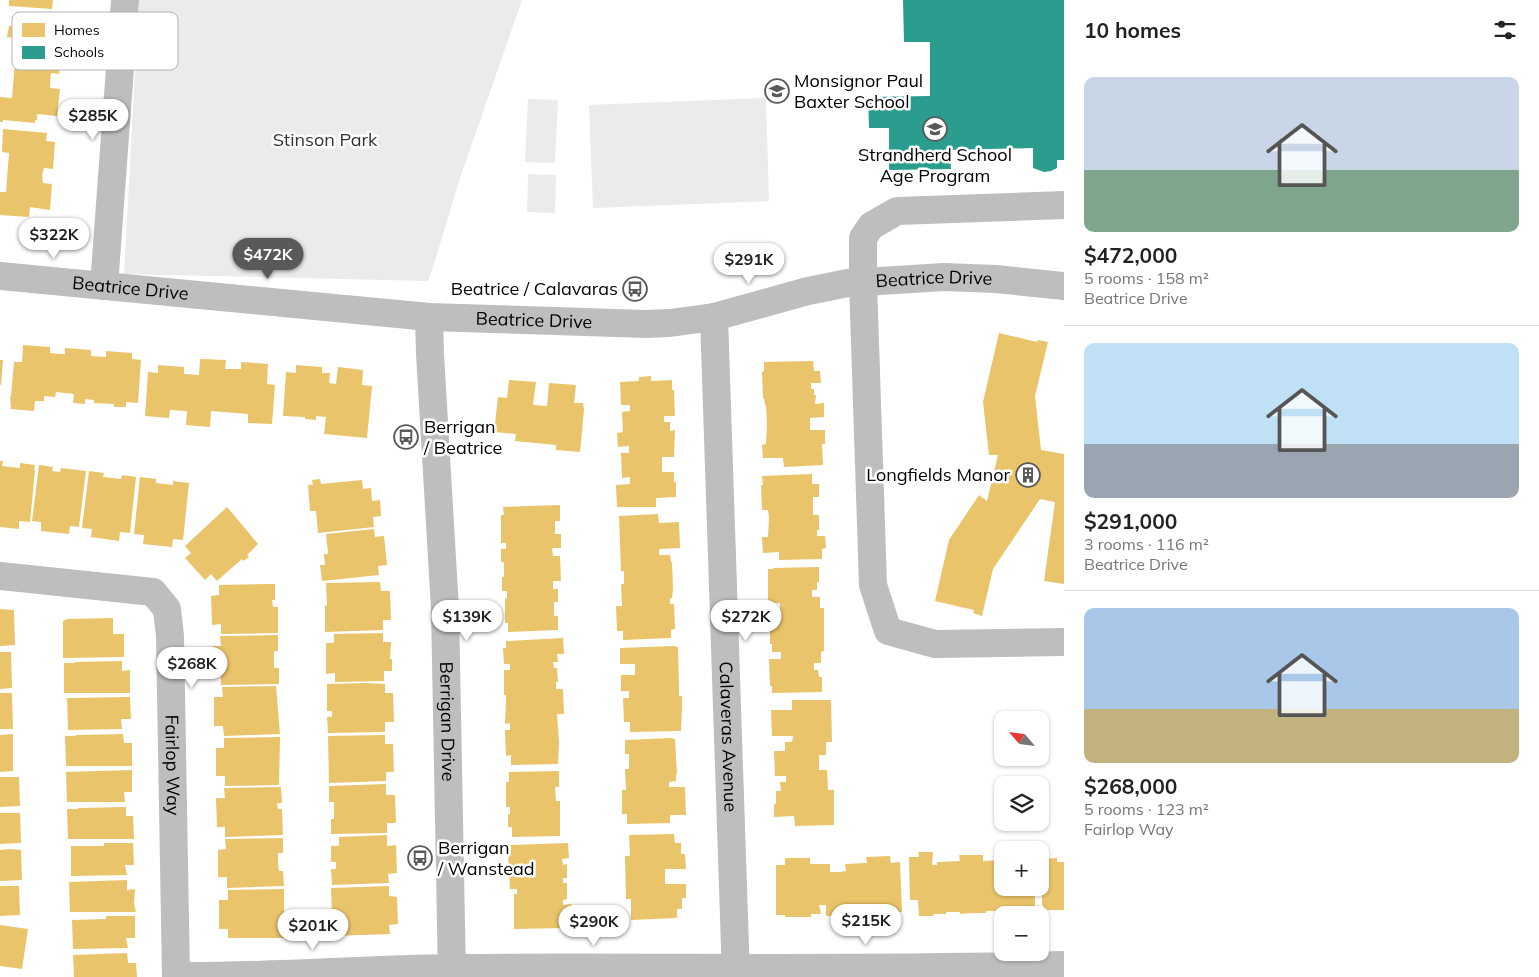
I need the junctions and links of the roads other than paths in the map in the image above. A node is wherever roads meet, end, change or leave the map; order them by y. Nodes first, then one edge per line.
1 (120, 70) edge
2 (1064, 205) edge
3 (0, 276) edge
4 (863, 282) junction
5 (104, 286) junction
6 (1064, 286) edge
7 (429, 317) junction
8 (714, 317) junction
9 (0, 576) edge
10 (1064, 642) edge
11 (1064, 965) edge
12 (452, 972) edge
13 (996, 972) edge
14 (736, 973) edge
15 (176, 976) edge

1 - 5 street
2 - 4 street
3 - 5 street, Beatrice Drive
4 - 6 street, Beatrice Drive
4 - 8 street, Beatrice Drive
4 - 10 street
5 - 7 street, Beatrice Drive
7 - 8 street, Beatrice Drive
7 - 12 street, Berrigan Drive
8 - 14 street, Calaveras Avenue
9 - 15 street, Fairlop Way
11 - 13 street
12 - 14 street
12 - 15 street
13 - 14 street

